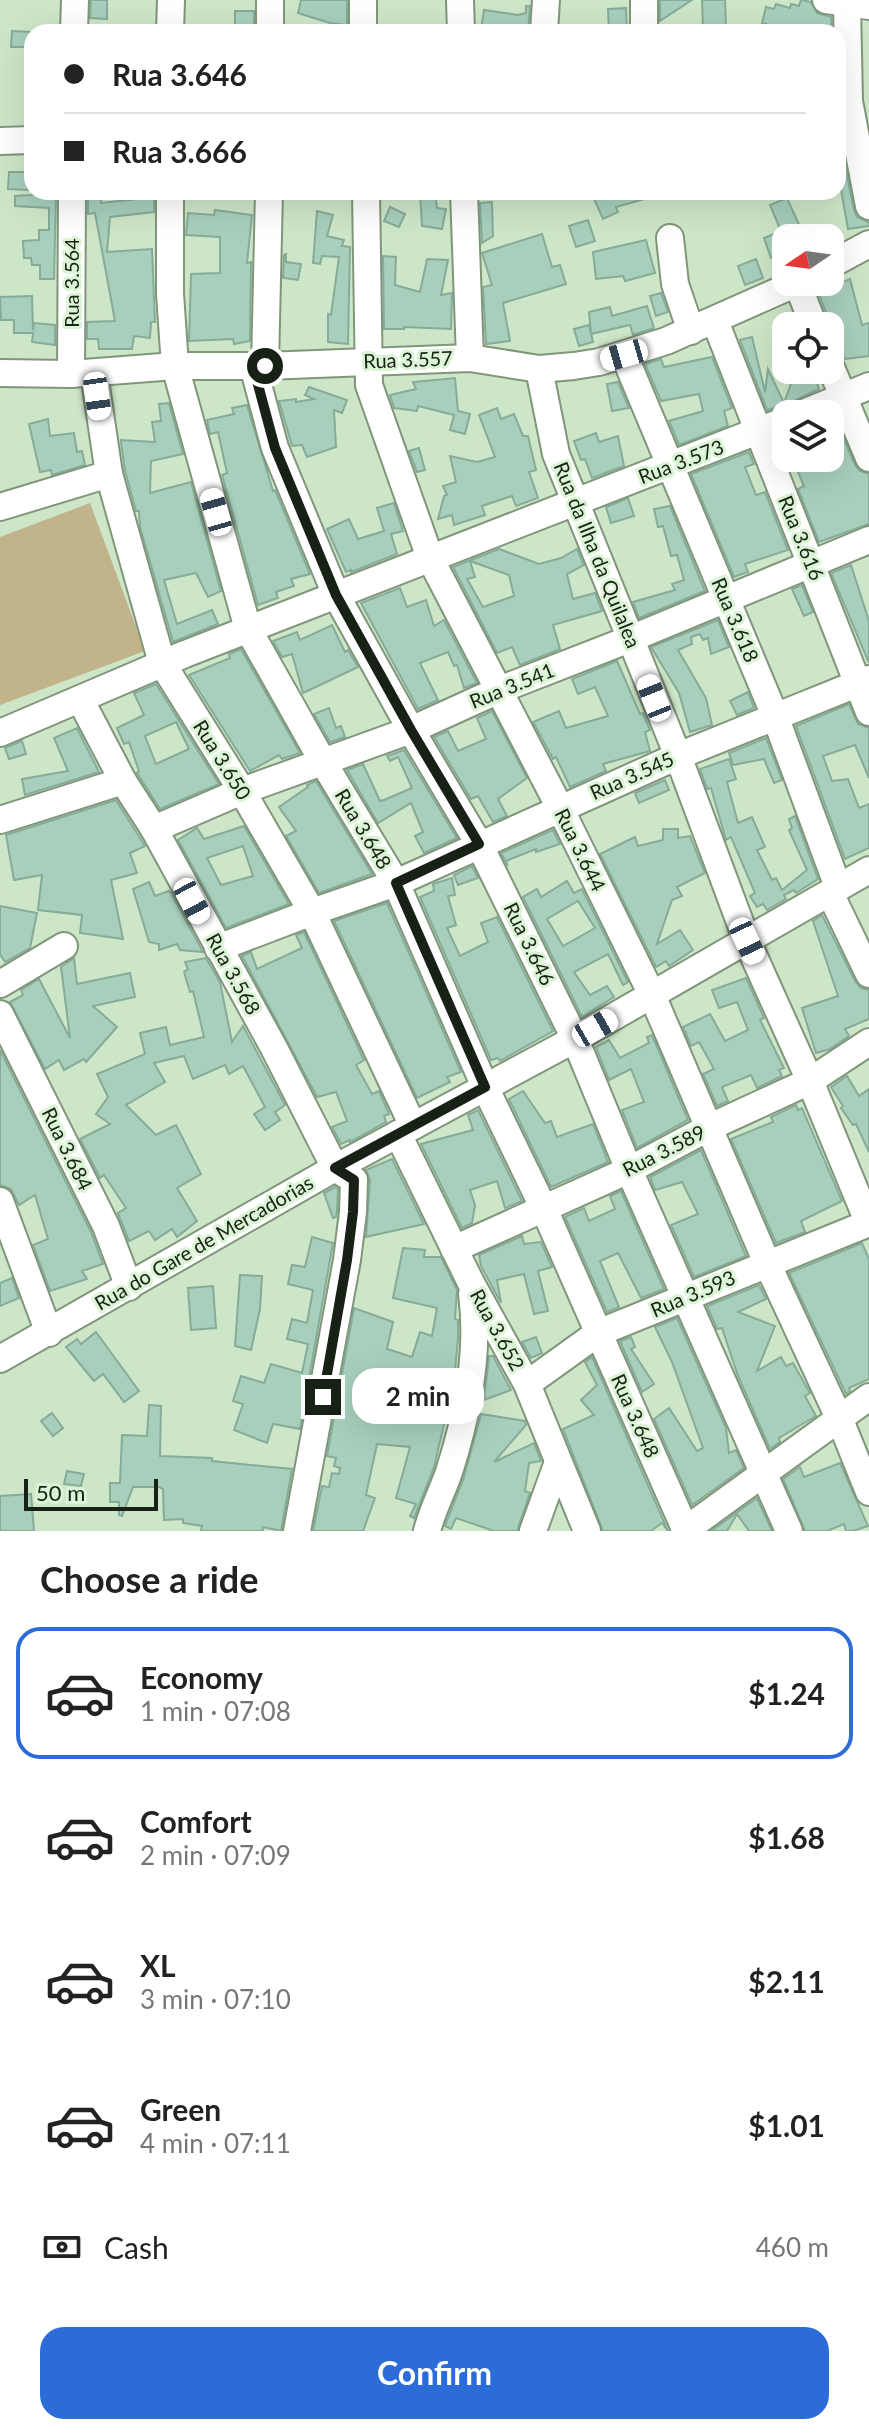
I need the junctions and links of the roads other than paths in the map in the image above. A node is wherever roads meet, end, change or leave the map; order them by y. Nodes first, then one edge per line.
1 (75, 0) edge
2 (171, 0) edge
3 (270, 0) edge
4 (363, 0) edge
5 (460, 0) edge
6 (546, 0) edge
7 (644, 0) edge
8 (847, 3) edge
9 (74, 24) edge
10 (170, 24) edge
11 (270, 24) edge
12 (363, 24) edge
13 (461, 24) edge
14 (544, 24) edge
15 (644, 24) edge
16 (862, 127) edge
17 (0, 139) edge
18 (24, 140) edge
19 (0, 148) edge
20 (72, 200) edge
21 (170, 200) edge
22 (269, 200) edge
23 (366, 200) edge
24 (464, 200) edge
25 (869, 206) edge
26 (670, 238) dead end
27 (869, 244) edge
28 (844, 257) edge
29 (772, 295) edge
30 (703, 326) junction
31 (624, 355) junction
32 (470, 358) junction
33 (368, 362) junction
34 (175, 366) junction
35 (259, 366) junction
36 (539, 369) junction
37 (0, 373) edge
38 (82, 374) junction
39 (837, 384) edge
40 (869, 386) edge
41 (842, 396) junction
42 (833, 400) edge
43 (772, 426) edge
44 (758, 432) junction
45 (869, 458) edge
46 (670, 467) junction
47 (109, 474) junction
48 (575, 501) junction
49 (0, 507) edge
50 (869, 540) edge
51 (430, 558) junction
52 (812, 562) junction
53 (336, 595) junction
54 (727, 599) junction
55 (248, 629) junction
56 (630, 639) junction
57 (162, 663) junction
58 (864, 682) edge
59 (499, 690) junction
60 (80, 699) junction
61 (869, 712) edge
62 (775, 716) junction
63 (411, 730) junction
64 (0, 733) edge
65 (678, 756) junction
66 (323, 762) junction
67 (123, 781) junction
68 (242, 791) junction
69 (560, 808) junction
70 (0, 820) edge
71 (154, 829) junction
72 (479, 844) junction
73 (869, 870) edge
74 (396, 883) junction
75 (834, 890) junction
76 (312, 912) junction
77 (747, 941) junction
78 (64, 946) dead end
79 (218, 948) junction
80 (869, 974) edge
81 (0, 984) edge
82 (652, 995) junction
83 (0, 1014) edge
84 (575, 1039) junction
85 (869, 1042) edge
86 (810, 1081) junction
87 (485, 1087) junction
88 (710, 1127) junction
89 (405, 1130) junction
90 (335, 1168) junction
91 (629, 1170) junction
92 (0, 1201) edge
93 (544, 1209) junction
94 (869, 1224) edge
95 (454, 1249) junction
96 (767, 1263) junction
97 (471, 1283) junction
98 (129, 1287) junction
99 (686, 1299) junction
100 (49, 1333) junction
101 (598, 1333) junction
102 (0, 1359) edge
103 (527, 1384) junction
104 (869, 1397) edge
105 (840, 1420) junction
106 (558, 1462) junction
107 (765, 1474) junction
108 (869, 1492) edge
109 (297, 1531) edge
110 (427, 1531) edge
111 (533, 1531) edge
112 (587, 1531) edge
113 (685, 1531) edge
114 (789, 1531) edge

1 - 9 street
2 - 10 street
3 - 11 street
4 - 12 street
5 - 13 street
6 - 14 street
7 - 15 street
8 - 16 street
16 - 25 street
17 - 18 street
17 - 19 street
20 - 38 street, Rua 3.564
21 - 34 street, Rua 3.648
22 - 35 street, Rua 3.646
23 - 33 street, Rua 3.644
24 - 32 street
26 - 30 street, Rua 3.616
27 - 28 street
29 - 30 street, Rua 3.557
30 - 31 street, Rua 3.557
30 - 44 street, Rua 3.616
31 - 36 street, Rua 3.557
31 - 46 street, Rua 3.618
32 - 33 street, Rua 3.557
32 - 36 street, Rua 3.557
33 - 35 street, Rua 3.557
33 - 51 street, Rua 3.644
34 - 35 street, Rua 3.557
34 - 38 street, Rua 3.557
34 - 55 street, Rua 3.648
35 - 53 street, Rua 3.646
36 - 48 street, Rua da Ilha da Quilalea
37 - 38 street, Rua 3.557
38 - 47 street, Rua 3.650
39 - 41 street
40 - 41 street
41 - 42 street
41 - 45 street
43 - 44 street, Rua 3.573
44 - 46 street, Rua 3.573
44 - 52 street, Rua 3.616
46 - 48 street, Rua 3.573
46 - 54 street, Rua 3.618
47 - 49 street
47 - 57 street, Rua 3.650
48 - 51 street, Rua 3.573
48 - 56 street, Rua da Ilha da Quilalea
50 - 52 street, Rua 3.541
51 - 53 street, Rua 3.573
51 - 59 street, Rua 3.644
52 - 54 street, Rua 3.541
52 - 58 street, Rua 3.616
53 - 55 street, Rua 3.573
53 - 63 street, Rua 3.646
54 - 56 street, Rua 3.541
54 - 62 street, Rua 3.618
55 - 57 street, Rua 3.573
55 - 66 street, Rua 3.648
56 - 59 street, Rua 3.541
56 - 65 street, Rua da Ilha da Quilalea
57 - 60 street, Rua 3.573
57 - 68 street, Rua 3.650
58 - 61 street, Rua 3.616
58 - 62 street, Rua 3.545
59 - 63 street, Rua 3.541
59 - 69 street, Rua 3.644
60 - 64 street, Rua 3.573
60 - 67 street, Rua 3.568
62 - 65 street, Rua 3.545
62 - 75 street, Rua 3.618
63 - 66 street, Rua 3.541
63 - 72 street, Rua 3.646
65 - 69 street, Rua 3.545
65 - 77 street, Rua da Ilha da Quilalea
66 - 68 street, Rua 3.541
66 - 74 street, Rua 3.648
67 - 70 street
67 - 71 street, Rua 3.568
68 - 71 street, Rua 3.541
68 - 76 street, Rua 3.650
69 - 72 street, Rua 3.545
69 - 82 street, Rua 3.644
71 - 79 street, Rua 3.568
72 - 74 street, Rua 3.545
72 - 84 street, Rua 3.646
73 - 75 street, Rua do Gare de Mercadorias
74 - 76 street, Rua 3.545
74 - 87 street, Rua 3.648
75 - 77 street, Rua do Gare de Mercadorias
75 - 80 street, Rua 3.618
76 - 79 street, Rua 3.545
76 - 89 street, Rua 3.650
77 - 82 street, Rua do Gare de Mercadorias
77 - 86 street, Rua da Ilha da Quilalea
78 - 81 street
79 - 90 street, Rua 3.568
82 - 84 street, Rua do Gare de Mercadorias
82 - 88 street, Rua 3.644
83 - 98 street, Rua 3.684
84 - 87 street, Rua do Gare de Mercadorias
84 - 91 street, Rua 3.646
85 - 86 street, Rua 3.589
86 - 88 street, Rua 3.589
86 - 94 street, Rua da Ilha da Quilalea
87 - 89 street, Rua do Gare de Mercadorias
87 - 93 street, Rua 3.648
88 - 91 street, Rua 3.589
88 - 96 street, Rua 3.644
89 - 90 street, Rua do Gare de Mercadorias
89 - 95 street, Rua 3.652
90 - 98 street, Rua do Gare de Mercadorias
90 - 109 street, Rua 3.568
91 - 93 street, Rua 3.589
91 - 99 street, Rua 3.646
92 - 100 street
93 - 95 street, Rua 3.589
93 - 101 street, Rua 3.648
94 - 96 street, Rua 3.593
95 - 97 street, Rua 3.652
96 - 99 street, Rua 3.593
96 - 105 street, Rua 3.644
97 - 103 street, Rua 3.652
97 - 110 street
98 - 100 street, Rua do Gare de Mercadorias
99 - 101 street, Rua 3.593
99 - 107 street, Rua 3.646
100 - 102 street, Rua do Gare de Mercadorias
101 - 103 street, Rua 3.593
101 - 113 street, Rua 3.648
103 - 106 street, Rua 3.652
104 - 105 street
105 - 107 street
105 - 108 street, Rua 3.644
106 - 111 street
106 - 112 street, Rua 3.652
107 - 113 street
107 - 114 street, Rua 3.646

